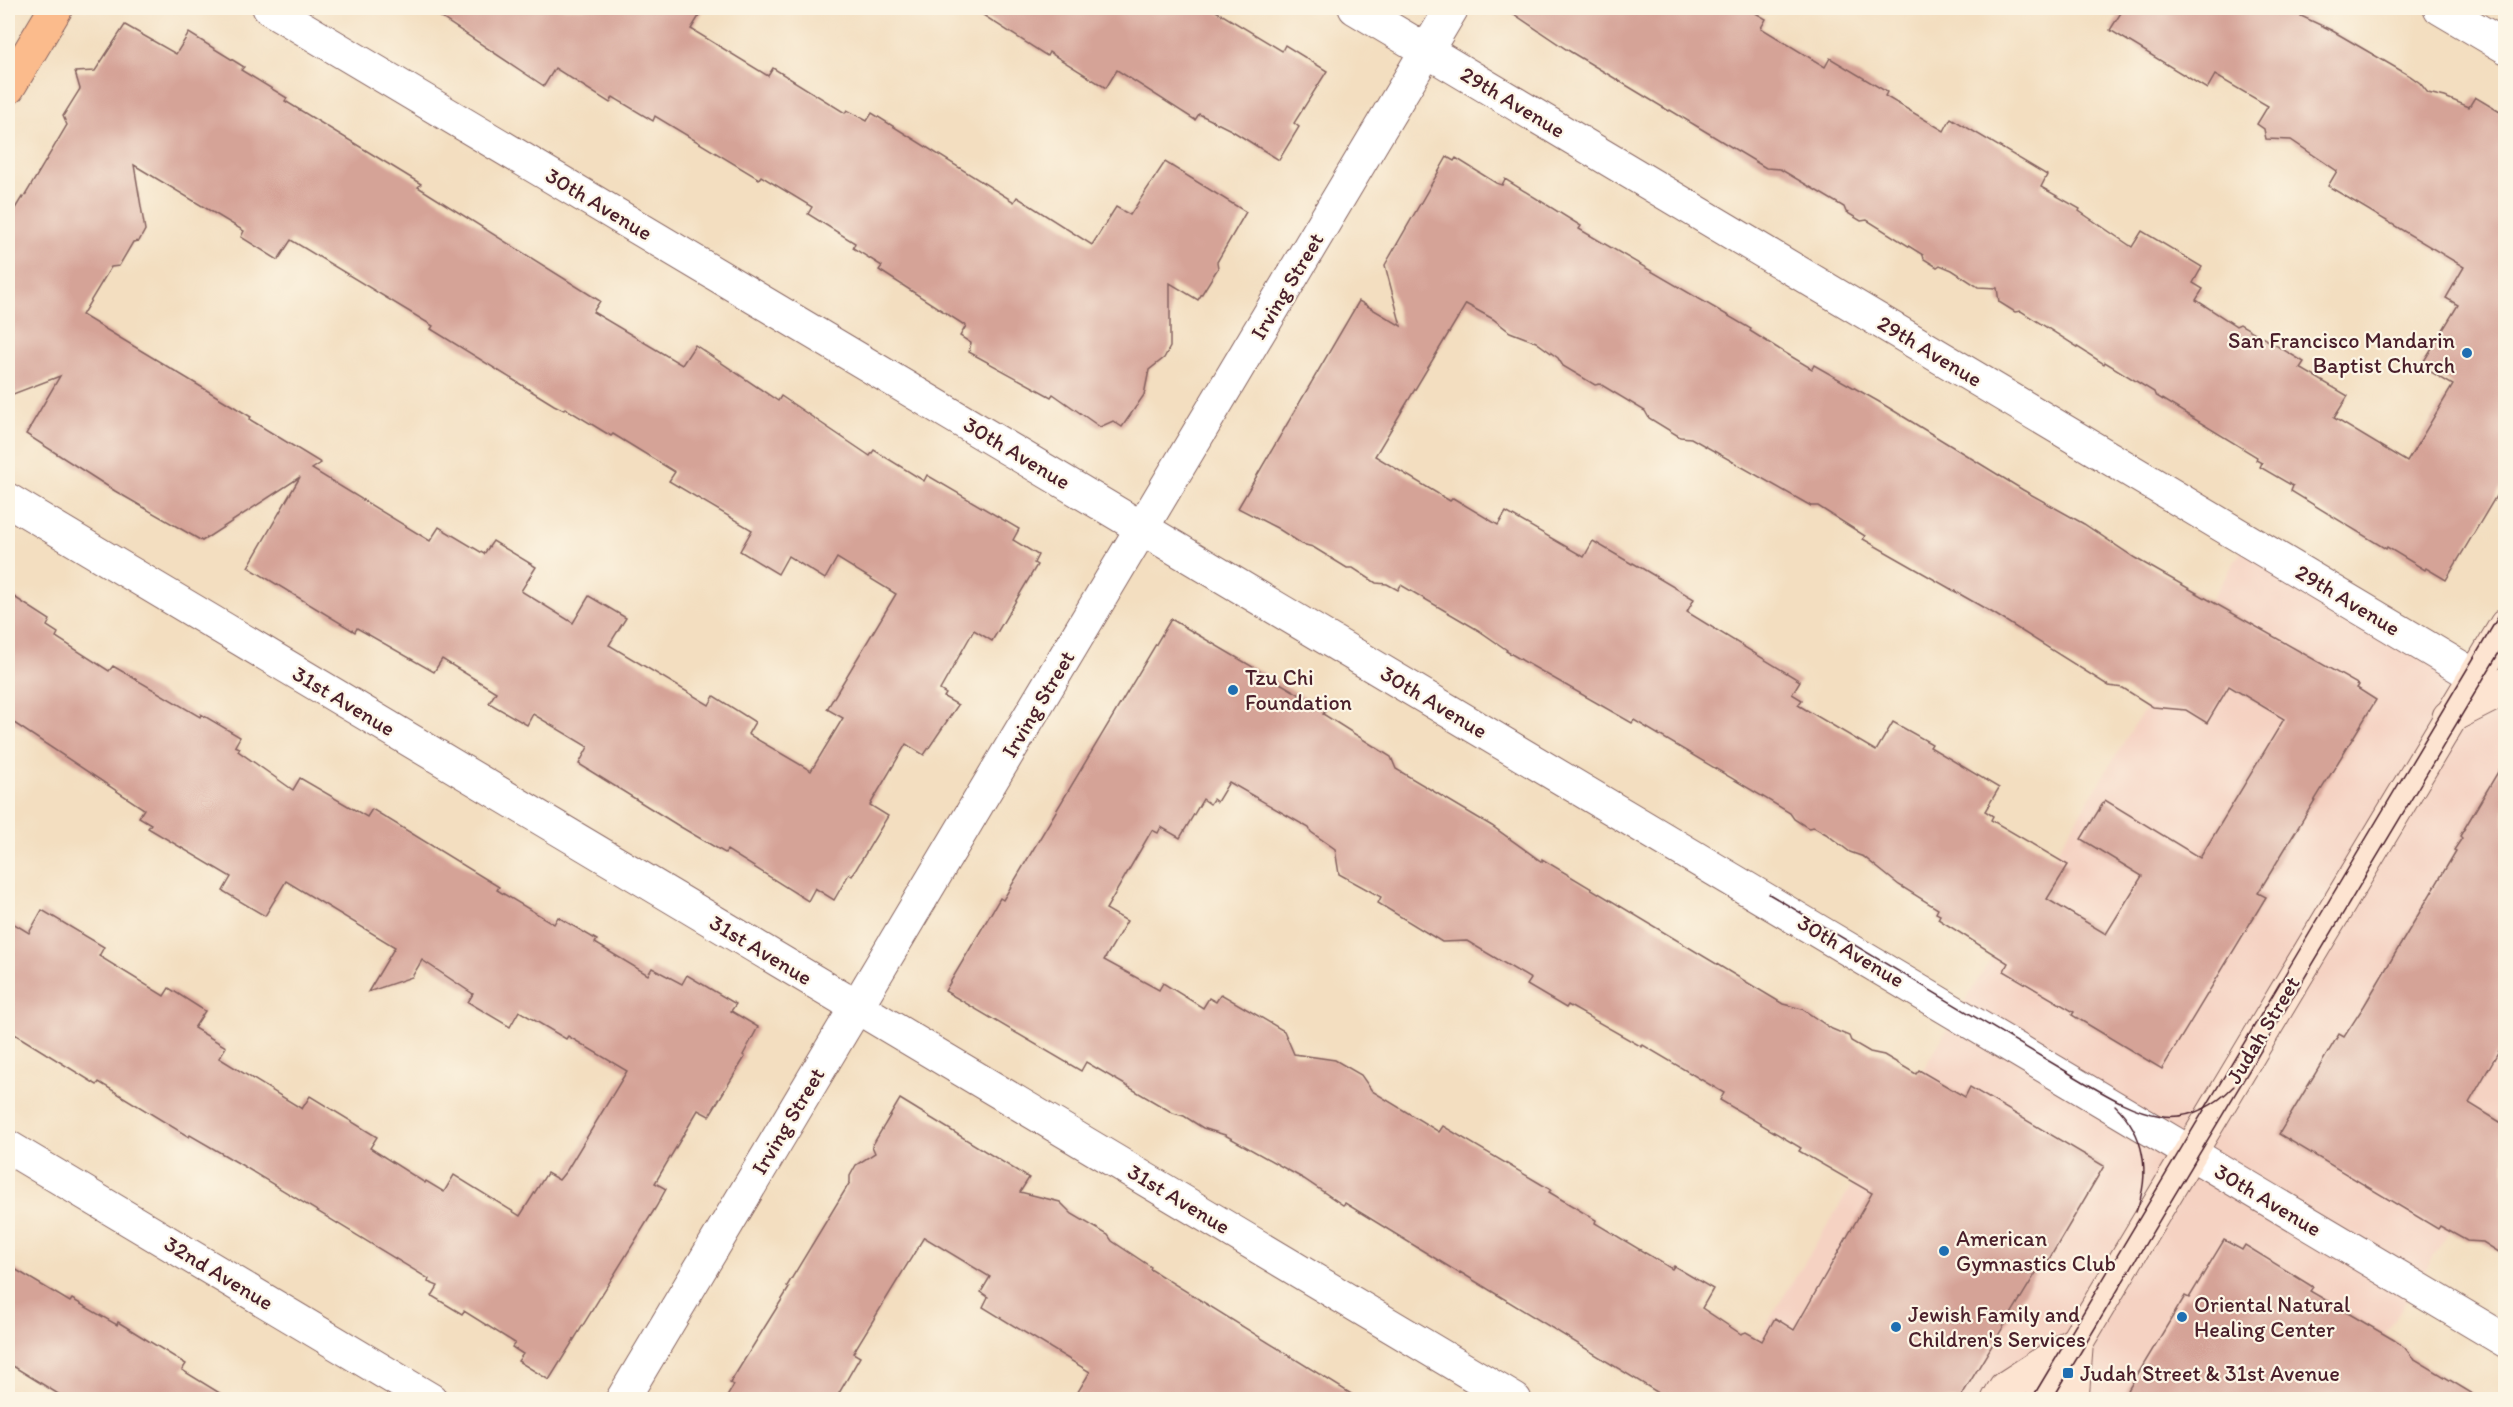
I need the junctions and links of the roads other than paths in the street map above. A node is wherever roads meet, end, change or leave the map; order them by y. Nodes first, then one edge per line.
1 (56, 8) edge
2 (269, 8) edge
3 (1355, 8) edge
4 (1452, 8) edge
5 (2440, 8) edge
6 (2505, 47) edge
7 (1427, 50) junction
8 (8, 88) edge
9 (8, 500) edge
10 (1142, 528) junction
11 (2505, 625) edge
12 (2496, 686) edge
13 (857, 1006) junction
14 (8, 1147) edge
15 (2189, 1152) junction
16 (2505, 1341) edge
17 (2076, 1342) junction
18 (431, 1400) edge
19 (622, 1400) edge
20 (1515, 1400) edge
21 (1998, 1400) edge
22 (2042, 1400) edge
23 (2072, 1400) edge

1 - 8 main road
2 - 10 street, 30th Avenue
3 - 7 street, 29th Avenue
4 - 7 street, Irving Street
5 - 6 street
7 - 10 street, Irving Street
7 - 12 street, 29th Avenue
9 - 13 street, 31st Avenue
10 - 13 street, Irving Street
10 - 15 street, 30th Avenue
11 - 12 street, Judah Street
12 - 15 street, Judah Street
13 - 19 street, Irving Street
13 - 20 street, 31st Avenue
14 - 18 street, 32nd Avenue
15 - 16 street, 30th Avenue
15 - 17 street, Judah Street
17 - 21 street, Judah Street
17 - 22 street, Judah Street
17 - 23 street, Judah Street

